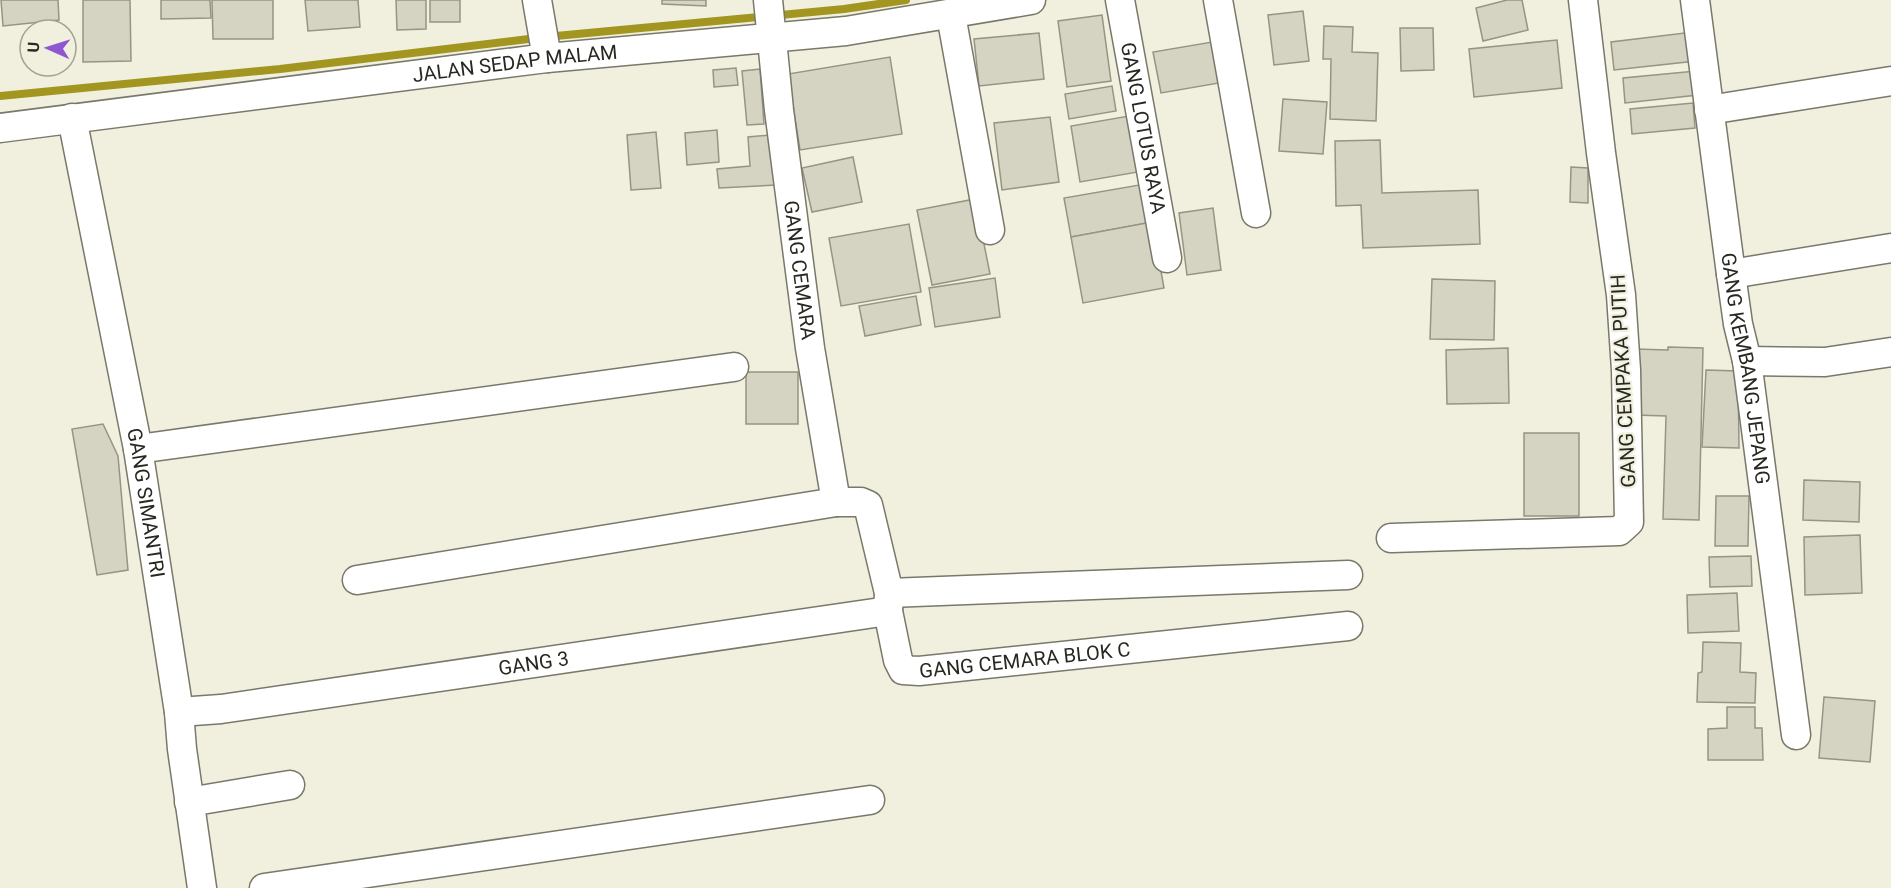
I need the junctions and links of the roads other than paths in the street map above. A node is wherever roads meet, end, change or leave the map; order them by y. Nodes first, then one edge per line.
1 (1031, 0) edge
2 (1120, 0) edge
3 (1218, 0) edge
4 (1583, 0) edge
5 (1695, 0) edge
6 (951, 15) junction
7 (770, 16) edge
8 (542, 32) edge
9 (1891, 81) edge
10 (1709, 110) junction
11 (72, 118) junction
12 (0, 128) edge
13 (1256, 213) dead end
14 (990, 230) dead end
15 (1891, 248) edge
16 (1167, 258) dead end
17 (1731, 274) junction
18 (1891, 352) edge
19 (1747, 361) junction
20 (734, 367) dead end
21 (138, 449) junction
22 (836, 502) junction
23 (1391, 538) dead end
24 (1348, 575) dead end
25 (357, 580) dead end
26 (889, 602) junction
27 (1348, 626) dead end
28 (178, 712) junction
29 (1796, 735) dead end
30 (290, 785) dead end
31 (870, 800) dead end
32 (189, 802) junction
33 (202, 888) edge
34 (264, 888) edge

1 - 6 street, JALAN SEDAP MALAM
2 - 16 street, GANG LOTUS RAYA
3 - 13 street
4 - 23 street, GANG CEMPAKA PUTIH
5 - 10 street, GANG KEMBANG JEPANG
6 - 7 street, JALAN SEDAP MALAM
6 - 14 street
7 - 8 street, JALAN SEDAP MALAM
7 - 22 street, GANG CEMARA
8 - 11 street, JALAN SEDAP MALAM
9 - 10 street
10 - 17 street, GANG KEMBANG JEPANG
11 - 12 street, JALAN SEDAP MALAM
11 - 21 street, GANG SIMANTRI
15 - 17 street
17 - 19 street, GANG KEMBANG JEPANG
18 - 19 street
19 - 29 street, GANG KEMBANG JEPANG
20 - 21 street
21 - 28 street, GANG SIMANTRI
22 - 25 street
22 - 26 street, GANG CEMARA BLOK C
24 - 26 street, GANG 3
26 - 27 street, GANG CEMARA BLOK C
26 - 28 street, GANG 3
28 - 32 street, GANG SIMANTRI
30 - 32 street
31 - 34 street
32 - 33 street, GANG SIMANTRI

